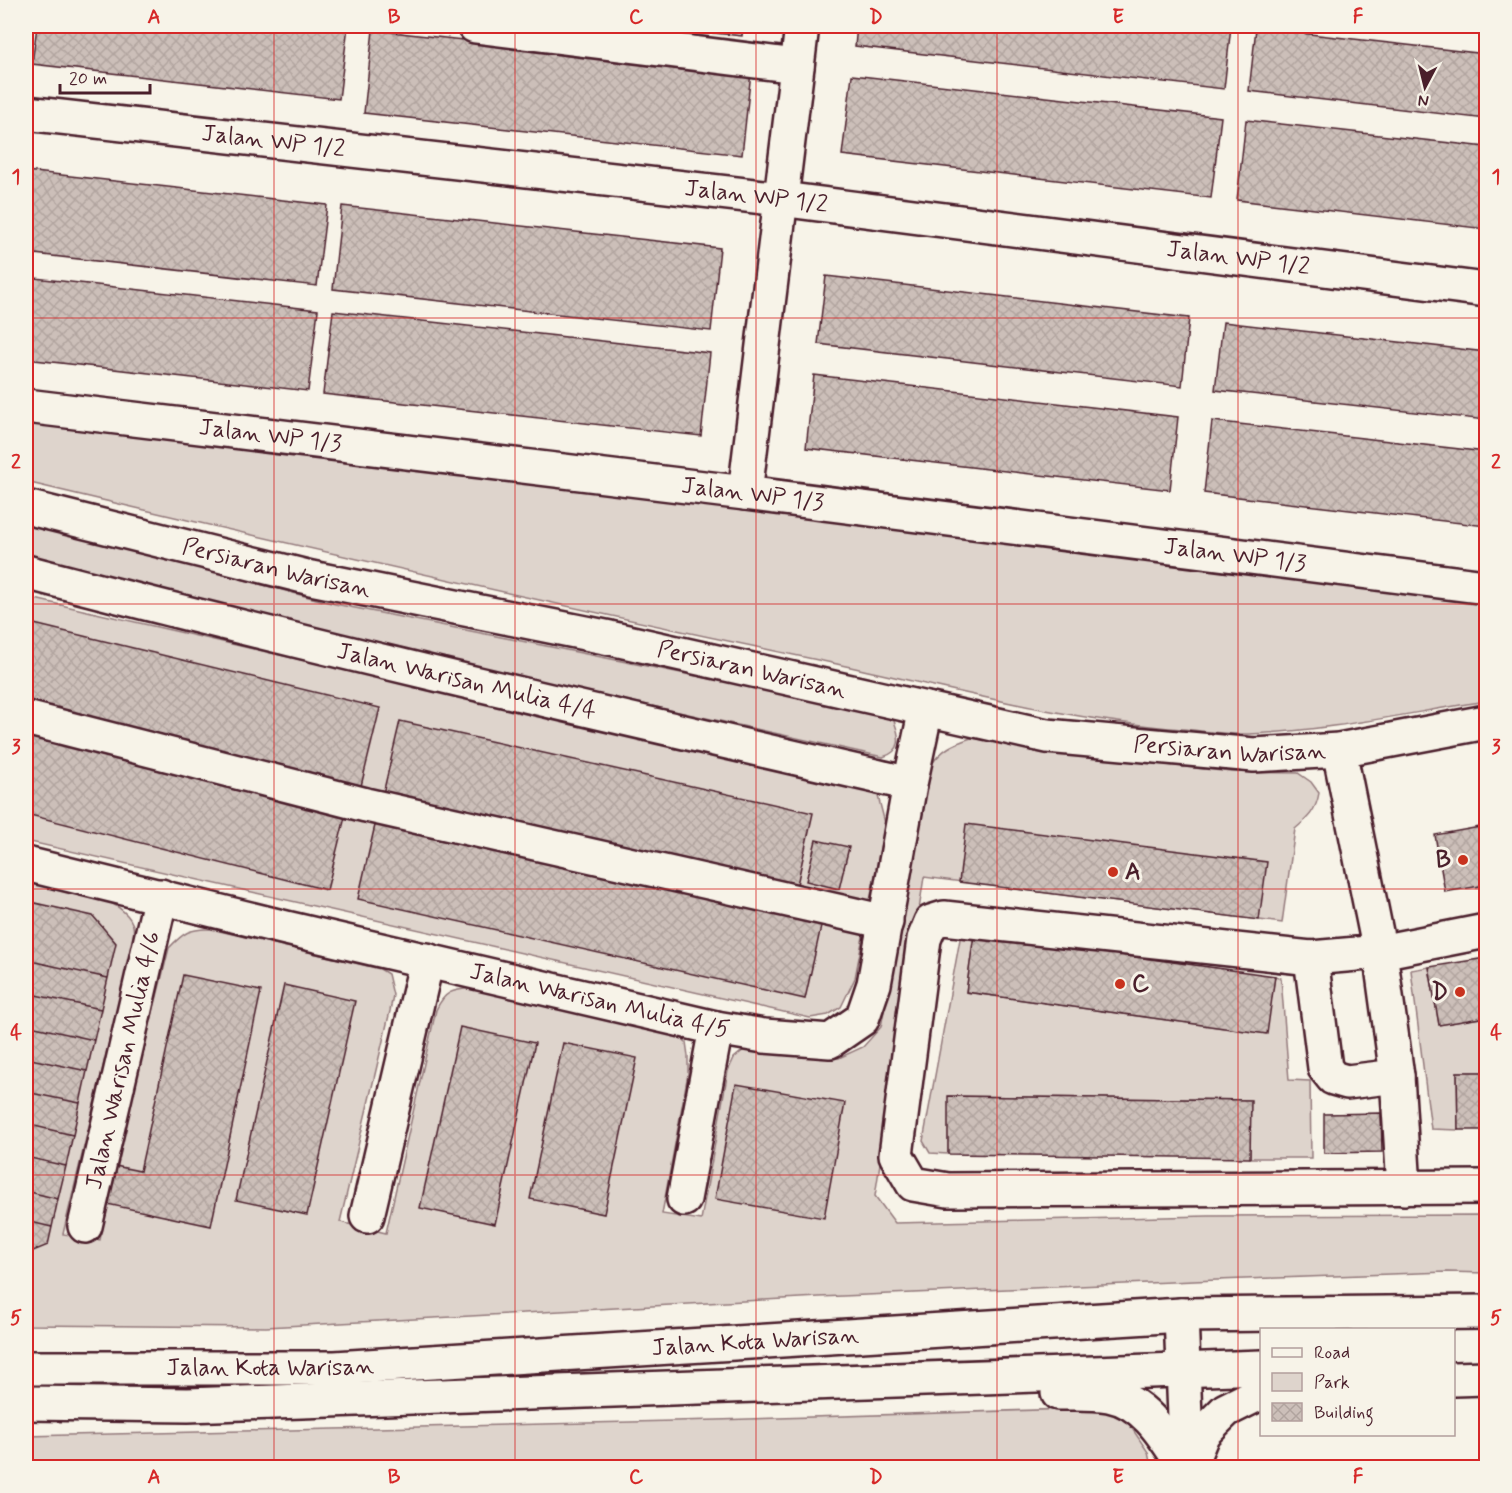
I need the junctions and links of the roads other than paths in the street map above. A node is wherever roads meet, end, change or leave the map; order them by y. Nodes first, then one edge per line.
1 (476, 26) edge
2 (802, 26) edge
3 (797, 66) junction
4 (26, 113) edge
5 (781, 199) junction
6 (1486, 290) edge
7 (26, 405) edge
8 (745, 493) junction
9 (26, 507) edge
10 (26, 572) edge
11 (1483, 587) edge
12 (926, 709) junction
13 (26, 718) edge
14 (1486, 722) edge
15 (1339, 750) junction
16 (910, 783) junction
17 (26, 864) edge
18 (161, 896) junction
19 (886, 922) junction
20 (1486, 931) edge
21 (1380, 952) junction
22 (1311, 958) junction
23 (427, 960) junction
24 (716, 1028) junction
25 (1397, 1076) junction
26 (1486, 1187) edge
27 (1404, 1188) junction
28 (684, 1199) dead end
29 (367, 1216) dead end
30 (84, 1226) dead end
31 (1486, 1312) edge
32 (1181, 1315) junction
33 (1486, 1361) edge
34 (1455, 1362) edge
35 (1260, 1367) edge
36 (26, 1368) edge
37 (1183, 1368) junction
38 (926, 1378) junction
39 (1486, 1378) edge
40 (1455, 1379) edge
41 (1260, 1393) edge
42 (26, 1403) edge
43 (1187, 1467) edge

1 - 3 street
2 - 3 street
3 - 5 street
4 - 5 street, Jalan WP 1/2
5 - 6 street, Jalan WP 1/2
5 - 8 street
7 - 8 street, Jalan WP 1/3
8 - 11 street, Jalan WP 1/3
9 - 12 street, Persiaran Warisan
10 - 16 street, Jalan Warisan Mulia 4/4
12 - 15 street, Persiaran Warisan
12 - 16 street, Jalan Warisan Mulia 4/5
13 - 19 street
14 - 15 street, Persiaran Warisan
15 - 21 street
16 - 19 street, Jalan Warisan Mulia 4/5
17 - 18 street, Jalan Warisan Mulia 4/5
18 - 23 street, Jalan Warisan Mulia 4/5
18 - 30 street, Jalan Warisan Mulia 4/6
19 - 24 street, Jalan Warisan Mulia 4/5
20 - 21 street
21 - 22 street
21 - 25 street
22 - 25 street
22 - 27 street
23 - 24 street, Jalan Warisan Mulia 4/5
23 - 29 street
24 - 28 street
25 - 27 street
26 - 27 street
31 - 32 street, Jalan Kota Warisan
32 - 36 street, Jalan Kota Warisan
32 - 37 street
33 - 34 street
35 - 37 street, Jalan Kota Warisan
37 - 38 street, Jalan Kota Warisan
37 - 43 street
38 - 42 street, Jalan Kota Warisan
38 - 43 street
39 - 40 street
41 - 43 street

